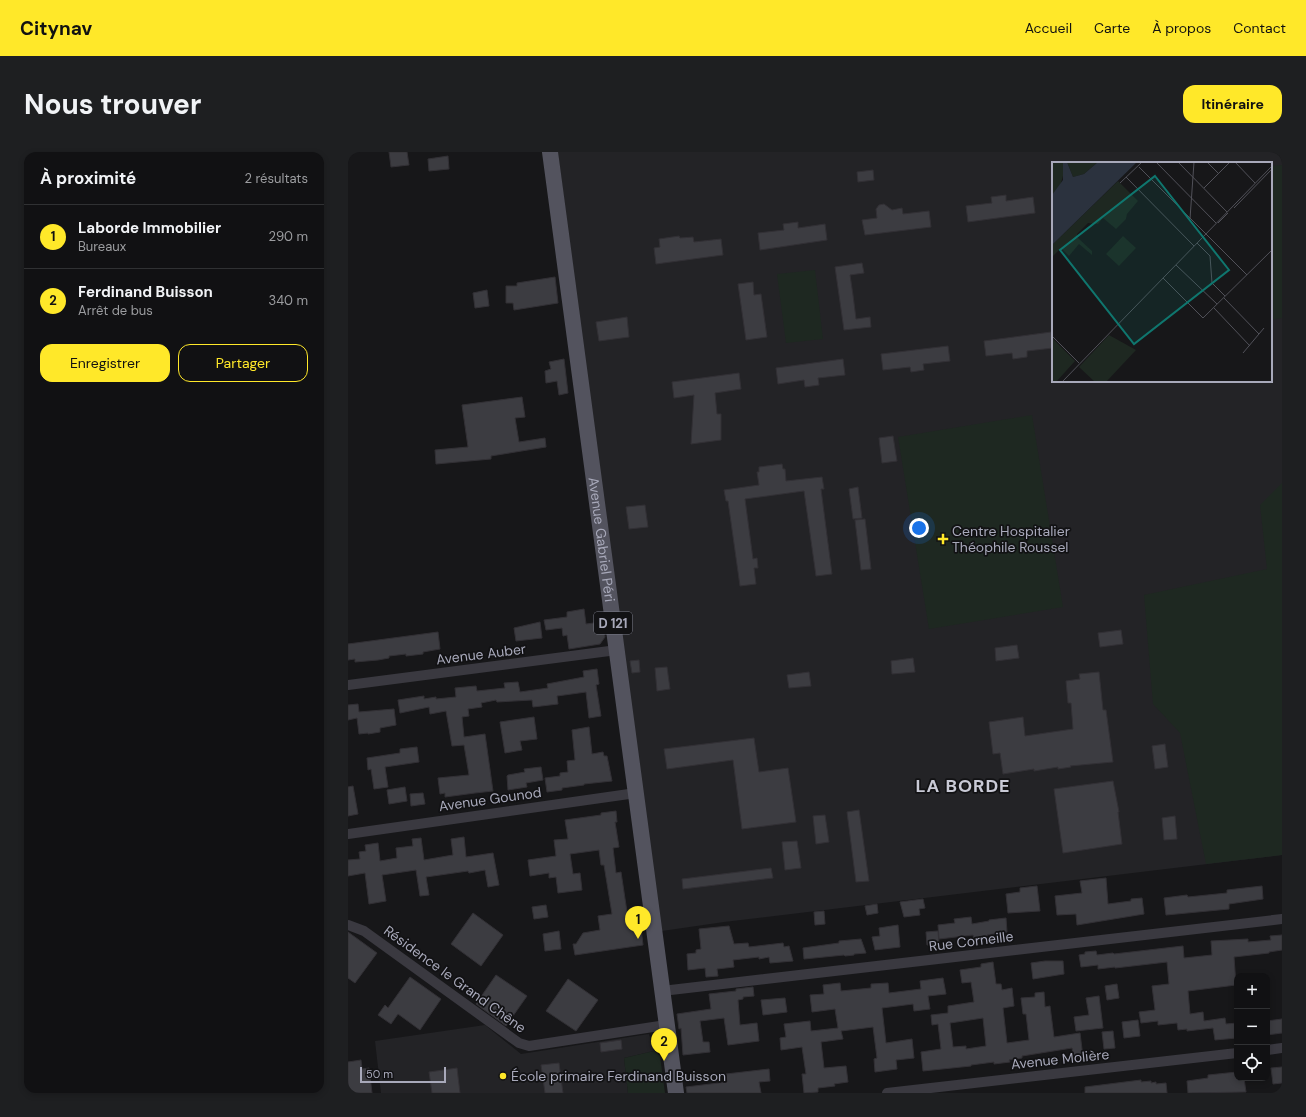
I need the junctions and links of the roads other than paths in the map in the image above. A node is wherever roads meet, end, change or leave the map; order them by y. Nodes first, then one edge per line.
1 (550, 152) edge
2 (617, 650) junction
3 (348, 685) edge
4 (636, 793) junction
5 (348, 834) edge
6 (1282, 919) edge
7 (348, 925) edge
8 (662, 990) junction
9 (666, 1025) junction
10 (1282, 1048) edge
11 (1270, 1050) edge
12 (1234, 1053) edge
13 (676, 1093) edge
14 (887, 1093) edge

1 - 2 main road, Avenue Gabriel Péri / D 121
2 - 3 street, Avenue Auber
2 - 4 main road, Avenue Gabriel Péri / D 121
4 - 5 street, Avenue Gounod
4 - 8 main road, Avenue Gabriel Péri / D 121
6 - 8 street, Rue Corneille
7 - 9 street, Résidence le Grand Chêne
8 - 9 main road, Avenue Gabriel Péri / D 121
9 - 13 main road, Avenue Gabriel Péri / D 121
10 - 11 street
12 - 14 street, Avenue Molière

